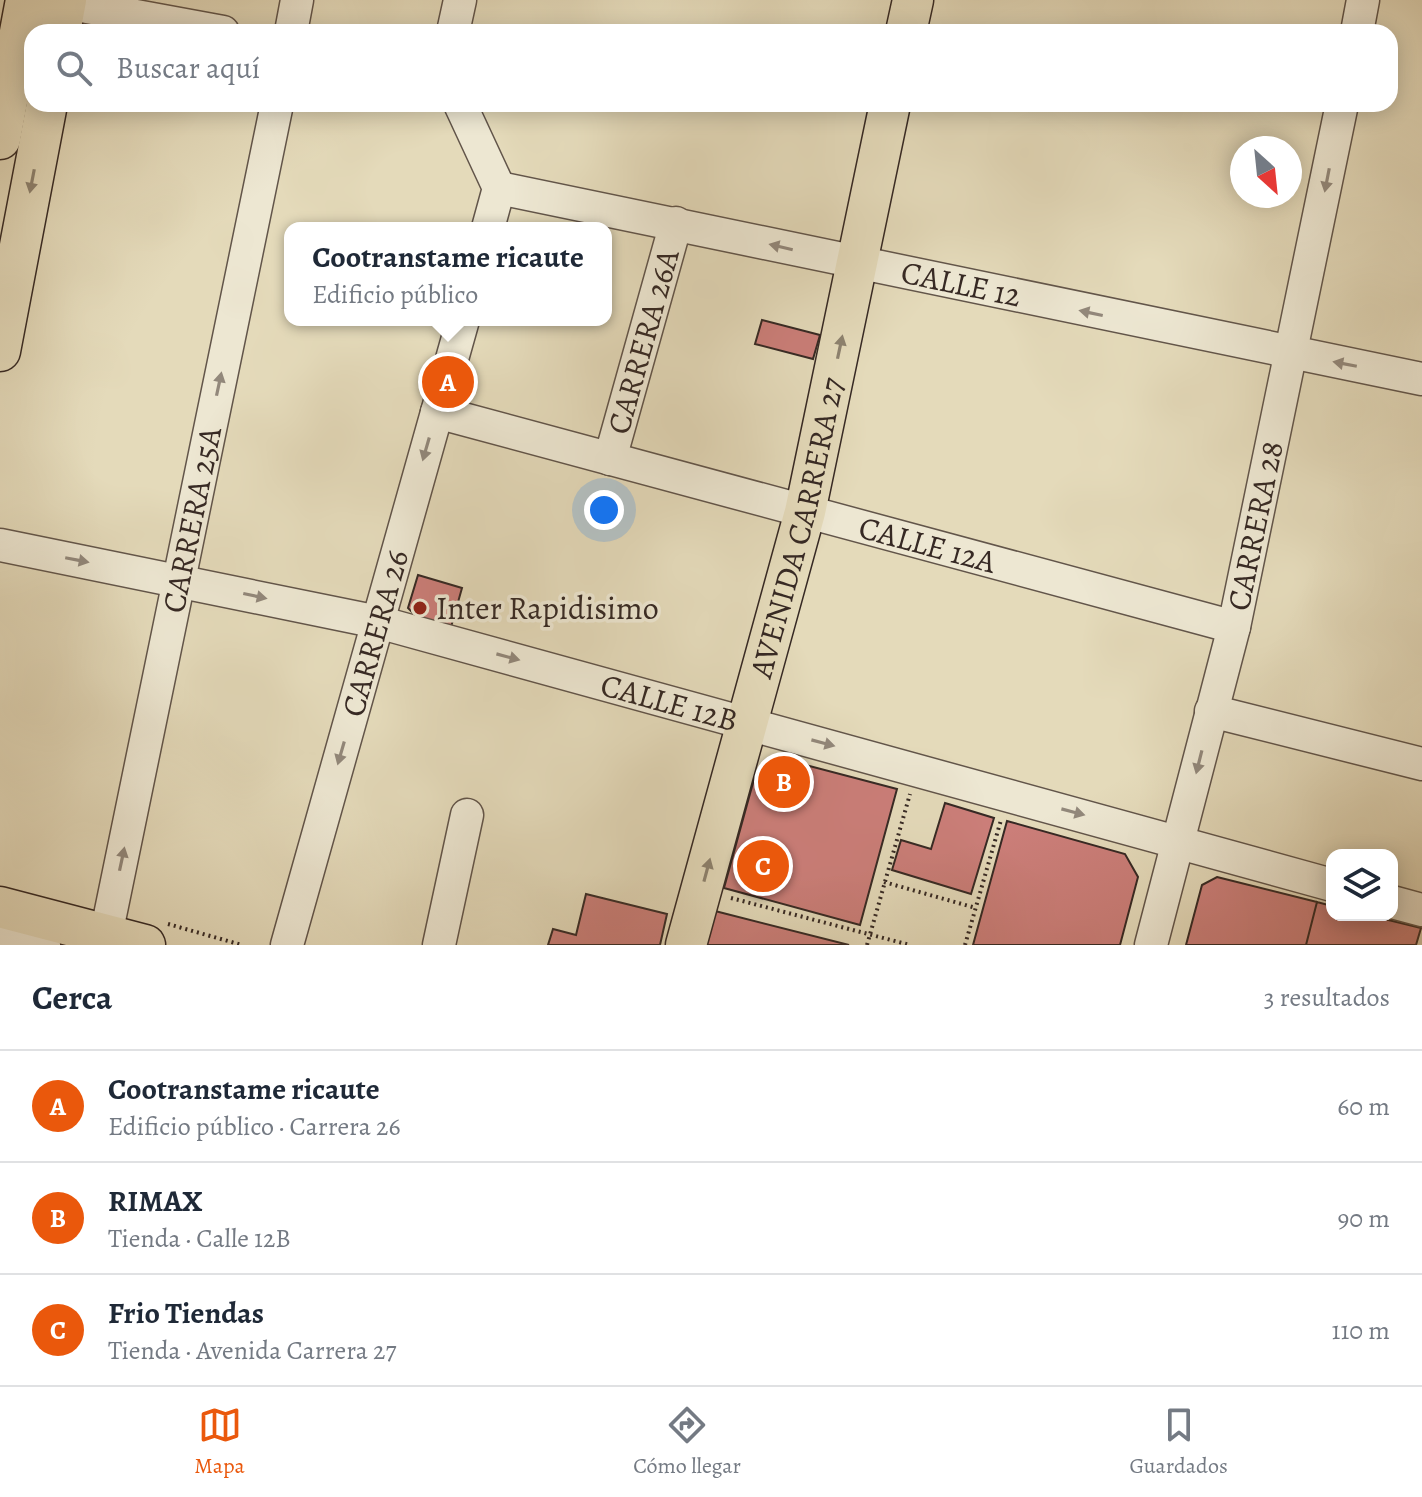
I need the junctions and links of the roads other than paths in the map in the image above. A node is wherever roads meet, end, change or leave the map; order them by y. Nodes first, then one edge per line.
1 (26, 0) edge
2 (297, 0) edge
3 (460, 0) edge
4 (913, 0) edge
5 (1363, 0) edge
6 (60, 9) edge
7 (166, 24) edge
8 (292, 24) edge
9 (455, 24) edge
10 (908, 24) edge
11 (1358, 24) edge
12 (45, 112) edge
13 (275, 112) edge
14 (464, 112) edge
15 (888, 112) edge
16 (1340, 112) edge
17 (0, 139) edge
18 (499, 188) junction
19 (490, 222) edge
20 (676, 223) junction
21 (857, 264) junction
22 (461, 326) edge
23 (0, 351) edge
24 (1292, 354) junction
25 (1422, 379) edge
26 (437, 412) junction
27 (610, 459) junction
28 (805, 512) junction
29 (0, 545) edge
30 (179, 580) junction
31 (378, 622) junction
32 (1234, 627) junction
33 (1211, 711) junction
34 (747, 723) junction
35 (1422, 764) edge
36 (467, 815) dead end
37 (1179, 841) junction
38 (1326, 883) edge
39 (1398, 904) edge
40 (0, 907) edge
41 (1422, 910) edge
42 (0, 934) edge
43 (106, 935) junction
44 (44, 945) edge
45 (145, 945) edge
46 (287, 945) edge
47 (439, 945) edge
48 (686, 945) edge
49 (1151, 945) edge

1 - 17 main road
2 - 8 street
3 - 9 street
4 - 10 main road
5 - 11 street
6 - 7 street
12 -> 23 main road
30 -> 13 street, CARRERA 25A
14 - 18 street
15 - 21 main road, AVENIDA CARRERA 27
16 -> 24 street, CARRERA 28
18 - 19 street
18 - 20 street, CALLE 12
21 -> 20 street, CALLE 12
20 - 27 street, CARRERA 26A
24 -> 21 street, CALLE 12
28 -> 21 main road, AVENIDA CARRERA 27
22 - 26 street, CARRERA 26
25 -> 24 street, CALLE 12
24 - 32 street, CARRERA 28
26 - 27 street, CALLE 12A
26 -> 31 street, CARRERA 26
27 - 28 street, CALLE 12A
28 - 32 street, CALLE 12A
28 - 34 main road, AVENIDA CARRERA 27
29 -> 30 street, CALLE 12B
30 -> 31 street, CALLE 12B
43 -> 30 street, CARRERA 25A
31 -> 34 street, CALLE 12B
31 -> 46 street, CARRERA 26
32 - 33 street, CARRERA 28
33 - 35 street
33 -> 37 street, CARRERA 28
34 -> 37 street, CALLE 12B
48 -> 34 main road, AVENIDA CARRERA 27
36 - 47 street
37 - 38 street, CALLE 12B
37 - 49 street, CARRERA 28
39 - 41 street
40 - 43 main road
42 - 44 street
43 - 45 main road

